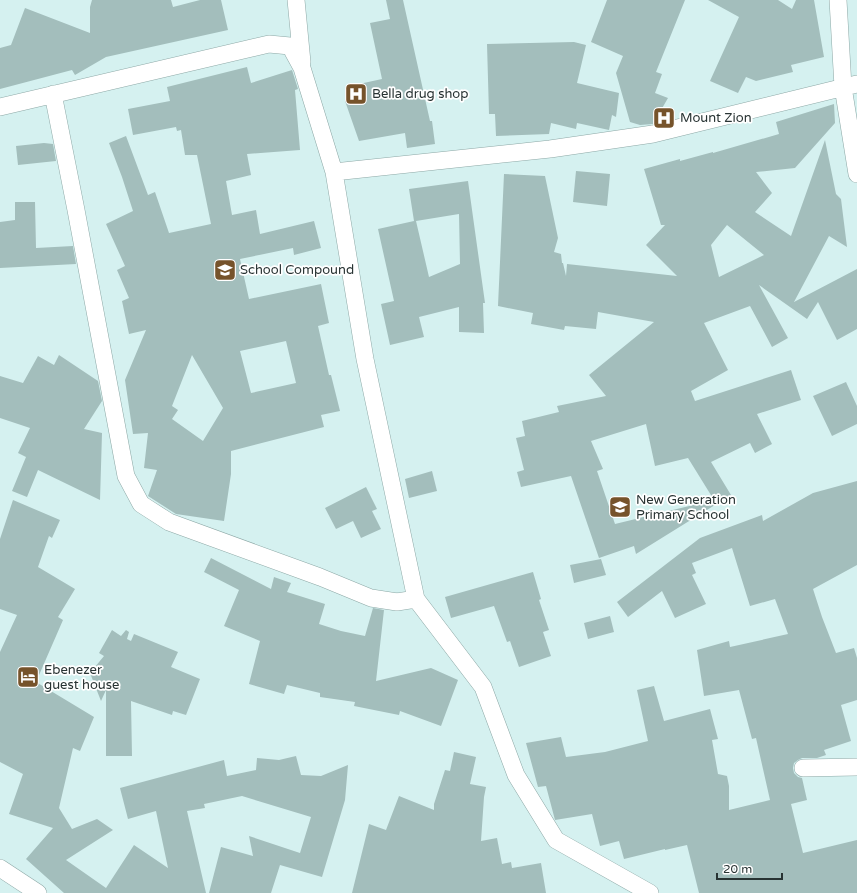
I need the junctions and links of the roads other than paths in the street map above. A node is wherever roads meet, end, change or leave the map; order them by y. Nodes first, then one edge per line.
1 (296, 0) edge
2 (838, 0) edge
3 (302, 68) junction
4 (850, 85) edge
5 (52, 94) junction
6 (0, 107) edge
7 (334, 172) junction
8 (857, 174) edge
9 (416, 599) junction
10 (803, 768) dead end
11 (857, 768) edge
12 (0, 868) edge
13 (38, 893) edge
14 (650, 893) edge

1 - 3 street
2 - 4 street
3 - 5 street
3 - 7 street
4 - 7 street
4 - 8 street
5 - 6 street
5 - 9 street
7 - 9 street
9 - 14 street
10 - 11 street
12 - 13 street

